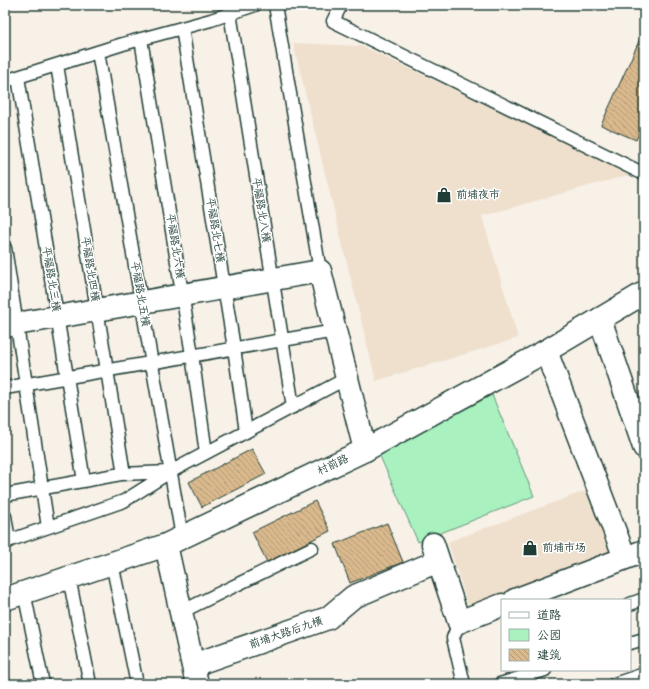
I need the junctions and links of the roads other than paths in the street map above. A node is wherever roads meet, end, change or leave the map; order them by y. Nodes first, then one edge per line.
1 (255, 5) edge
2 (275, 5) edge
3 (341, 5) edge
4 (230, 14) junction
5 (182, 28) junction
6 (141, 39) junction
7 (98, 52) junction
8 (57, 64) junction
9 (18, 77) junction
10 (5, 81) edge
11 (644, 174) edge
12 (5, 248) edge
13 (320, 271) junction
14 (272, 280) junction
15 (224, 288) junction
16 (644, 293) edge
17 (183, 296) junction
18 (141, 303) junction
19 (97, 311) junction
20 (57, 317) junction
21 (600, 319) junction
22 (11, 325) edge
23 (335, 331) junction
24 (282, 340) junction
25 (234, 348) junction
26 (546, 351) junction
27 (192, 355) junction
28 (151, 362) junction
29 (107, 370) junction
30 (67, 377) junction
31 (347, 378) junction
32 (26, 384) junction
33 (5, 388) edge
34 (292, 407) junction
35 (246, 432) junction
36 (644, 447) edge
37 (365, 450) junction
38 (206, 453) junction
39 (170, 472) junction
40 (124, 474) junction
41 (84, 481) junction
42 (43, 488) junction
43 (5, 495) edge
44 (5, 516) edge
45 (48, 527) junction
46 (174, 541) junction
47 (7, 542) edge
48 (312, 548) dead end
49 (635, 554) edge
50 (112, 563) junction
51 (69, 577) junction
52 (15, 596) edge
53 (518, 599) edge
54 (644, 599) edge
55 (631, 604) edge
56 (501, 605) edge
57 (181, 612) junction
58 (459, 622) junction
59 (644, 639) edge
60 (631, 643) edge
61 (542, 671) edge
62 (195, 674) edge
63 (644, 674) edge
64 (43, 684) edge
65 (90, 684) edge
66 (137, 684) edge
67 (464, 684) edge
68 (500, 684) edge
69 (614, 684) edge

1 - 4 lane
2 - 13 lane
3 - 11 lane
4 - 5 lane
4 - 14 lane, 平福路北八横
5 - 6 lane
5 - 15 lane, 平福路北七横
6 - 7 lane
6 - 17 lane, 平福路北六横
7 - 8 lane
7 - 18 lane, 平福路北五横
8 - 9 lane
8 - 19 lane, 平福路北四横
9 - 10 lane
9 - 20 lane, 平福路北三横
12 - 22 lane
13 - 14 street
13 - 23 street
14 - 15 street
14 - 24 lane, 平福路北八横
15 - 17 street
15 - 25 lane, 平福路北七横
16 - 21 street, 村前路
17 - 18 street
17 - 27 lane, 平福路北六横
18 - 19 street
18 - 28 lane, 平福路北五横
19 - 20 street
19 - 29 lane, 平福路北四横
20 - 22 street
20 - 30 lane, 平福路北三横
21 - 26 street, 村前路
21 - 36 street
22 - 32 lane
23 - 24 lane
23 - 31 street
24 - 25 lane
24 - 34 lane, 平福路北八横
25 - 27 lane
25 - 35 lane, 平福路北七横
26 - 37 street, 村前路
26 - 49 street
27 - 28 lane
27 - 38 lane, 平福路北六横
28 - 29 lane
28 - 39 lane, 平福路北五横
29 - 30 lane
29 - 40 lane, 平福路北四横
30 - 32 lane
30 - 41 lane, 平福路北三横
31 - 34 lane
31 - 37 street
32 - 33 lane
32 - 42 lane
34 - 35 lane
35 - 38 lane
37 - 46 street, 村前路
38 - 39 lane
39 - 40 lane
39 - 45 lane
39 - 46 lane, 平福路北五横
40 - 41 lane
41 - 42 lane
42 - 43 lane
42 - 45 lane
44 - 47 lane
45 - 47 lane
46 - 50 street, 村前路
46 - 57 street
48 - 57 lane
49 - 53 street
50 - 51 street, 村前路
50 - 66 lane
51 - 52 street, 村前路
51 - 65 lane
52 - 64 lane
54 - 55 lane
56 - 58 street
57 - 62 street
58 - 62 street, 前埔大路后九横
58 - 67 lane
59 - 60 lane
61 - 68 lane
63 - 69 lane

